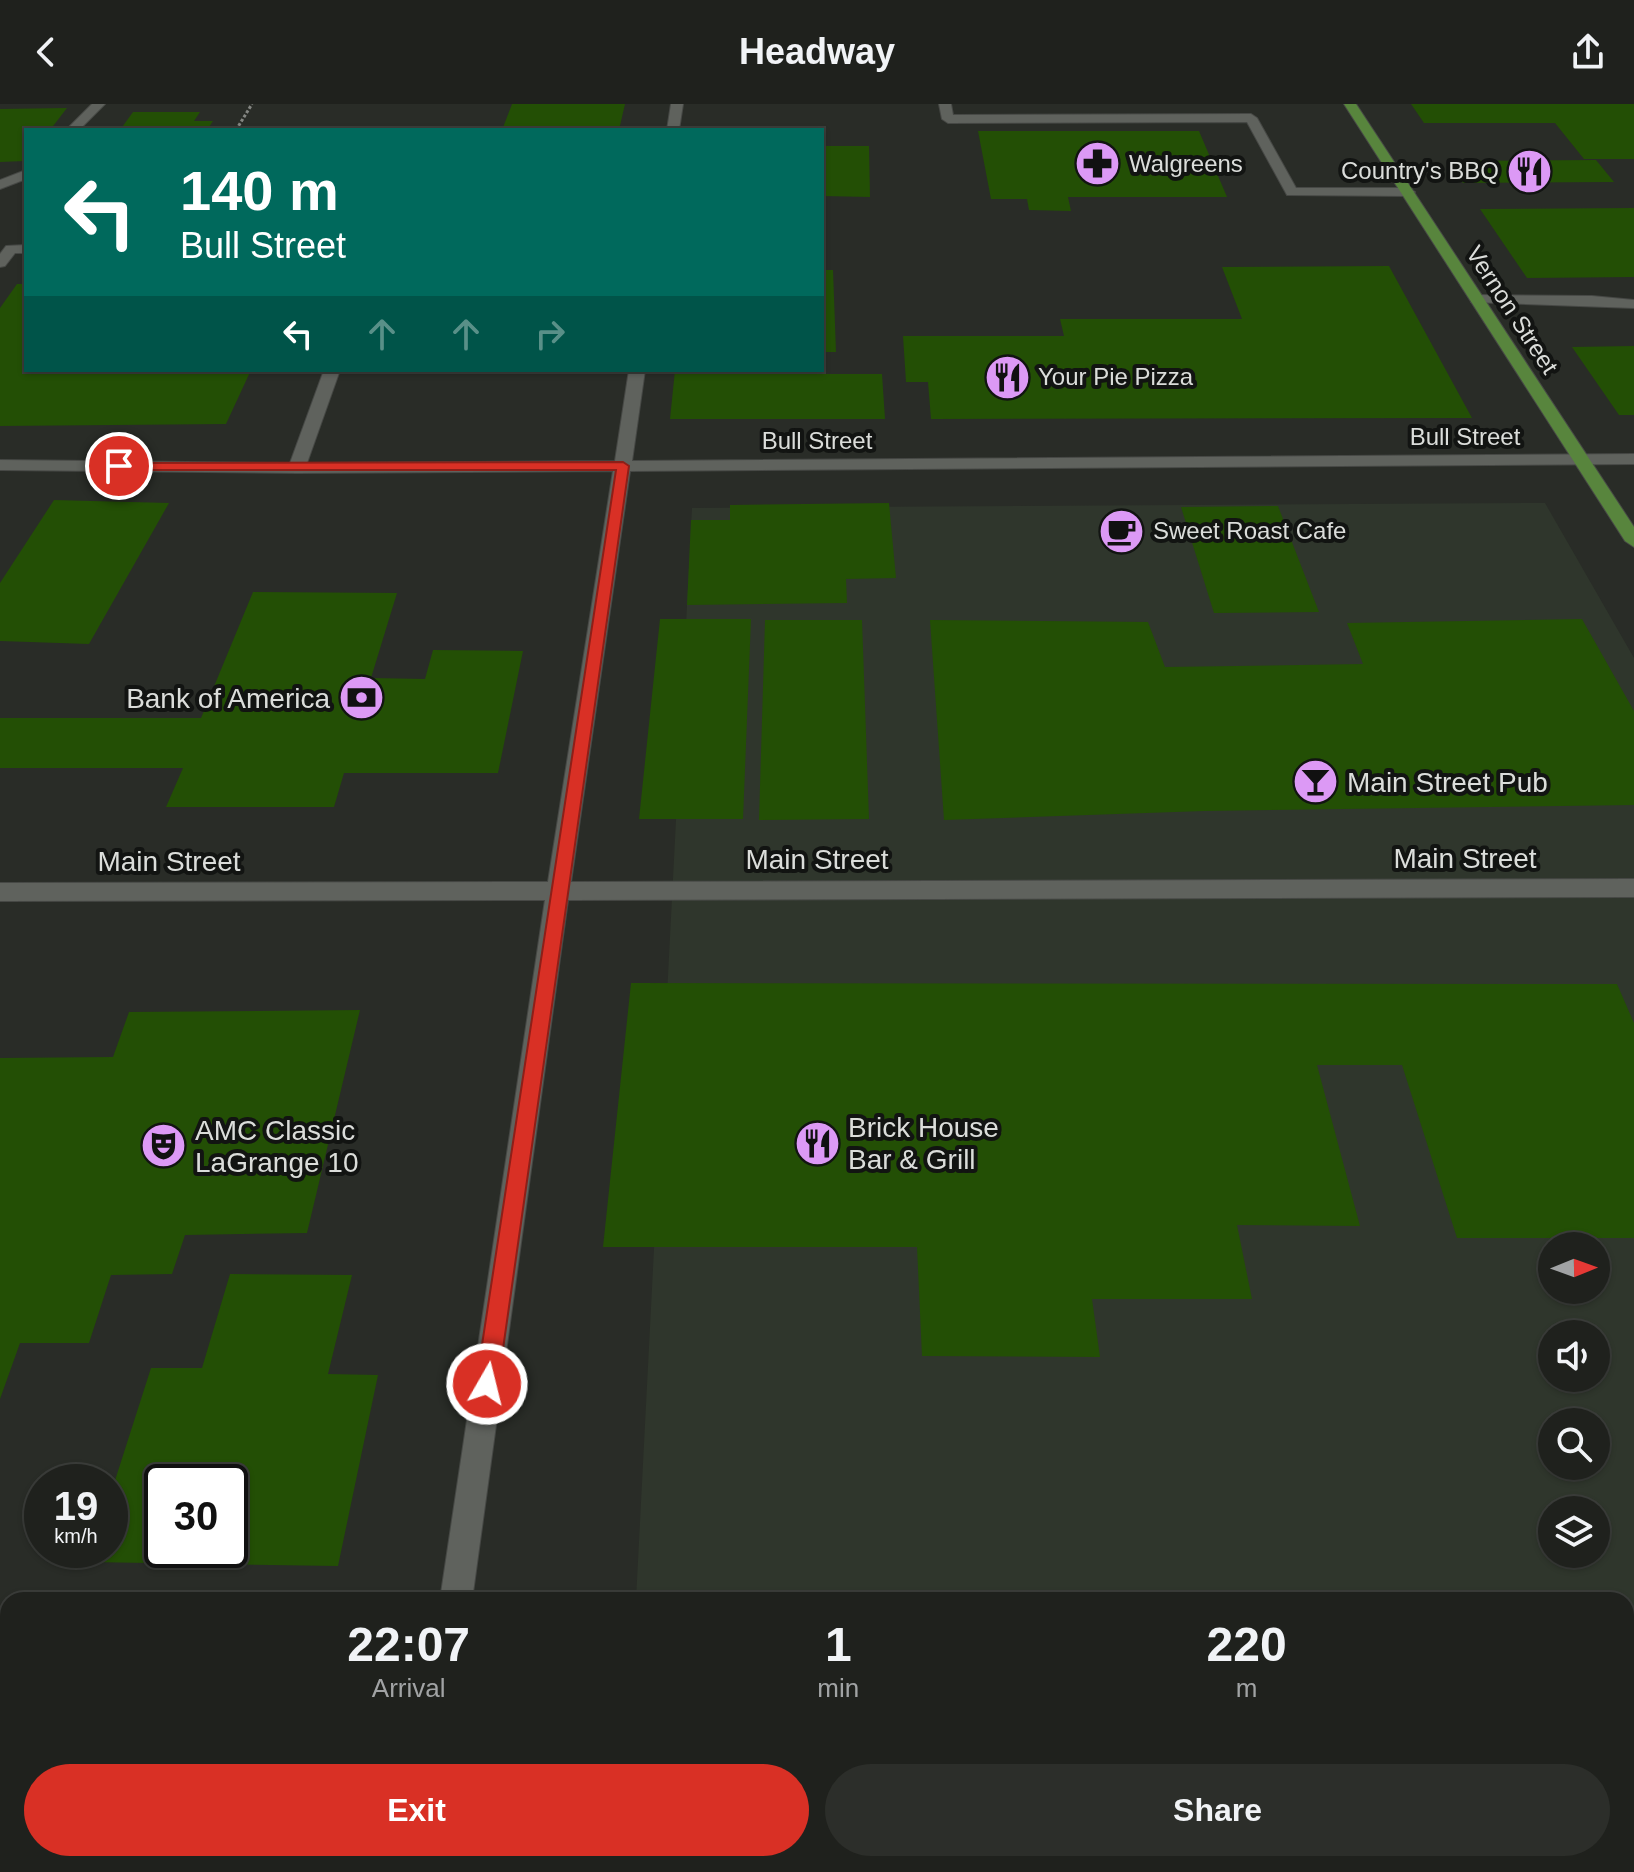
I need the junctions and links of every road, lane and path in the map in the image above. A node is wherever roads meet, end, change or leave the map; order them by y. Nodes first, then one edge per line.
1 (99, 104) edge
2 (252, 104) edge
3 (677, 104) edge
4 (945, 104) edge
5 (1350, 104) edge
6 (74, 128) edge
7 (237, 128) edge
8 (673, 128) edge
9 (24, 175) edge
10 (0, 185) edge
11 (1408, 192) junction
12 (24, 249) edge
13 (0, 263) edge
14 (1476, 299) junction
15 (1634, 304) edge
16 (331, 372) edge
17 (637, 372) edge
18 (1634, 459) edge
19 (1581, 461) junction
20 (0, 465) edge
21 (623, 466) junction
22 (297, 468) junction
23 (1634, 541) edge
24 (1634, 888) edge
25 (558, 890) junction
26 (0, 892) edge
27 (457, 1592) edge

1 - 6 street
2 - 7 path
3 - 8 street
4 - 11 street
5 - 11 main road, Vernon Street
9 - 10 street
11 - 14 main road, Vernon Street
12 - 13 street
14 - 15 street
14 - 19 main road, Vernon Street
16 - 22 street
17 - 21 street
18 - 19 street, Bull Street
19 - 21 street, Bull Street
19 - 23 main road, Vernon Street
20 - 22 street, Bull Street
21 - 22 street, Bull Street
21 - 25 street
24 - 25 street, Main Street
25 - 26 street, Main Street
25 - 27 street

